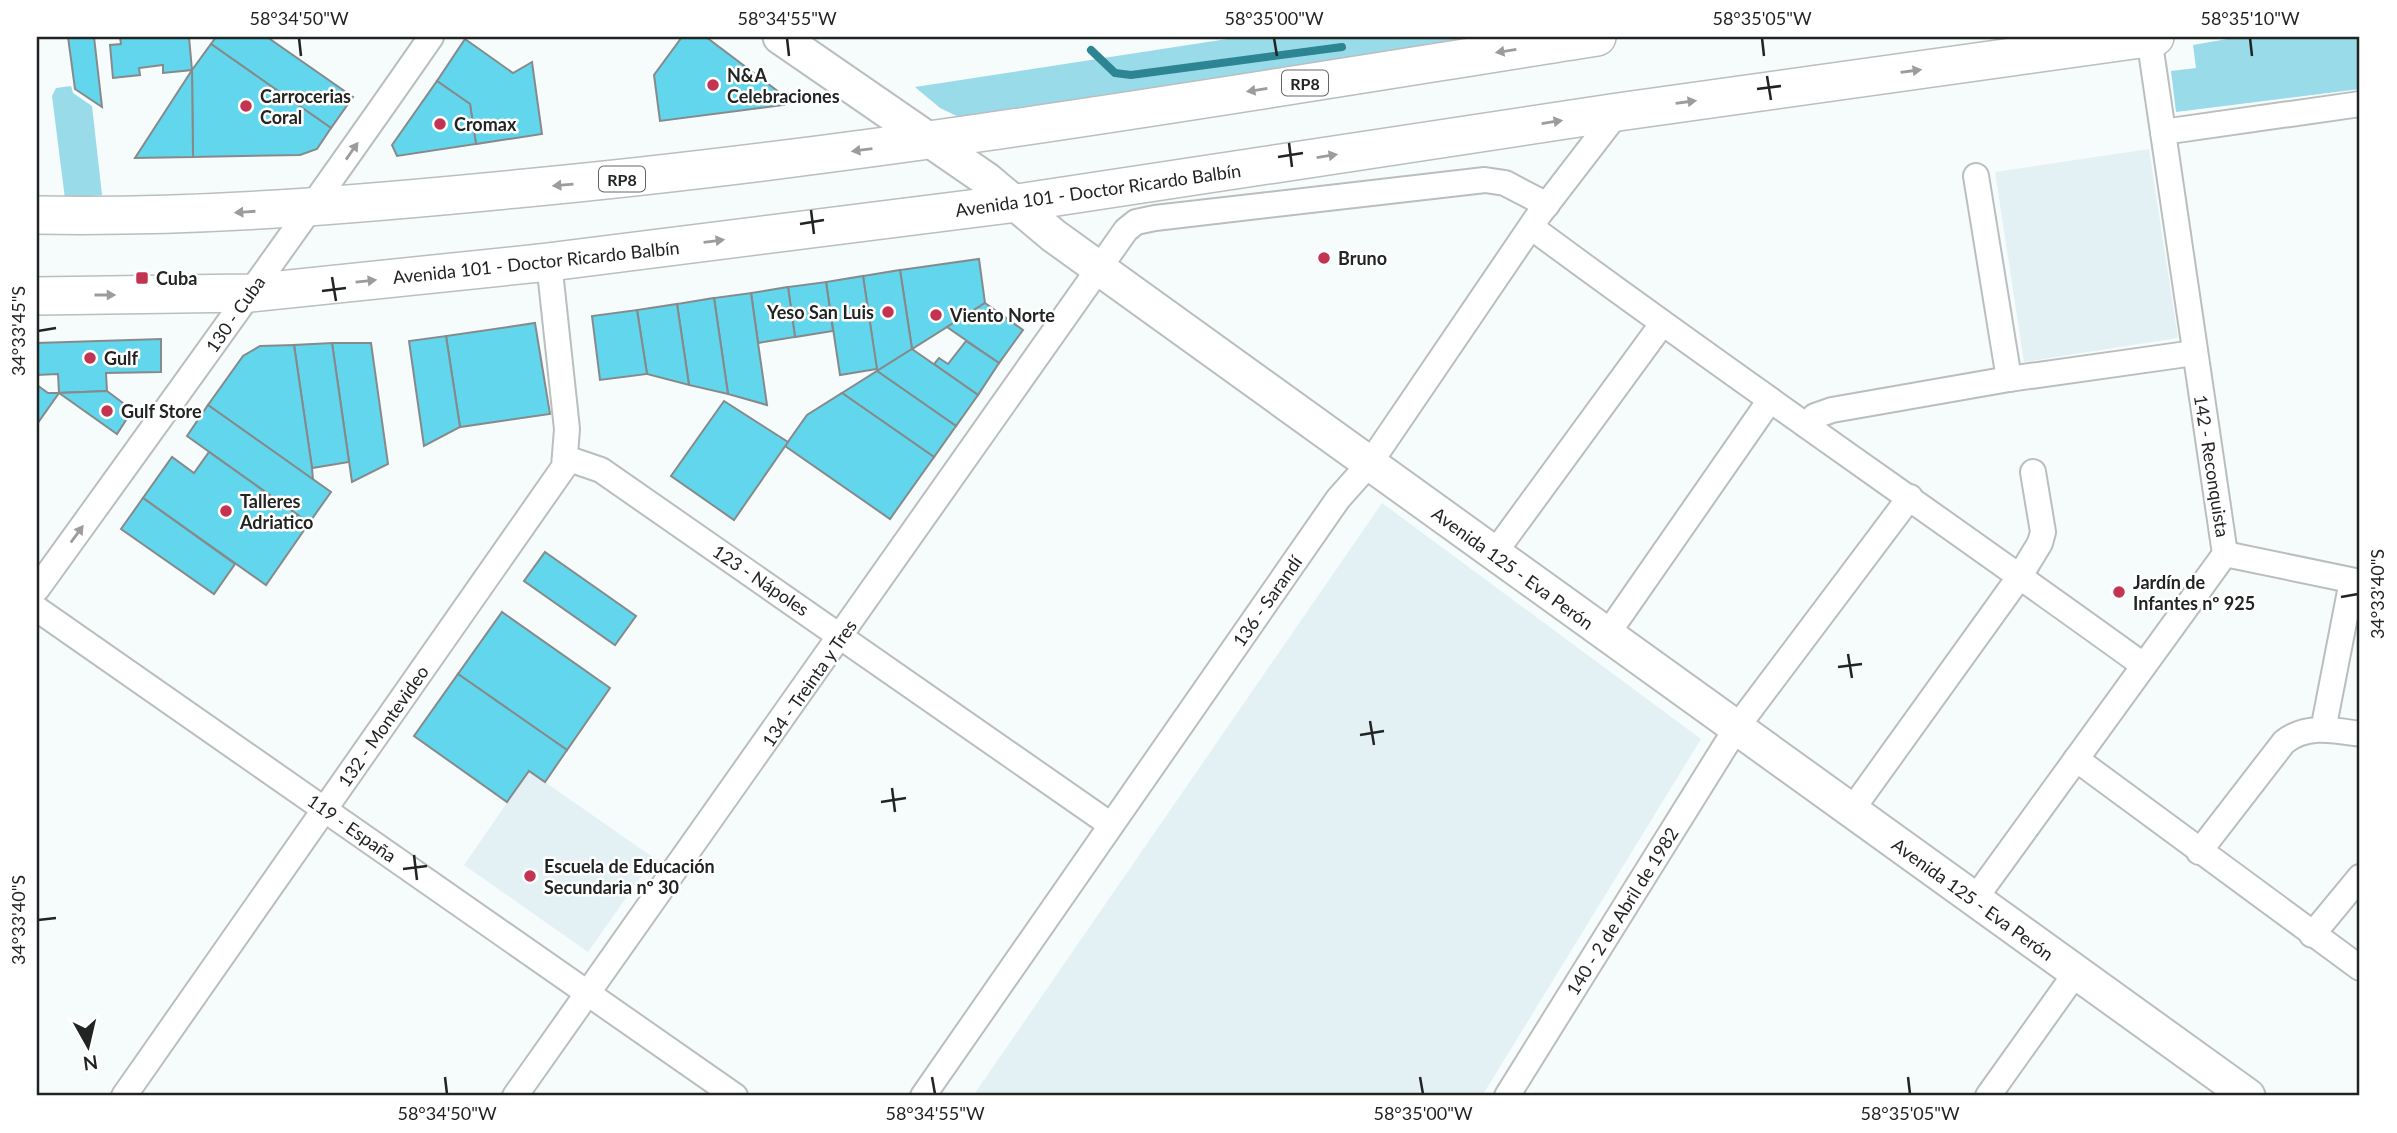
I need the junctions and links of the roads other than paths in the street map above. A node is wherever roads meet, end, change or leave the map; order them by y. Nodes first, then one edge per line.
1 (431, 37) edge
2 (780, 37) edge
3 (1597, 37) edge
4 (2151, 37) edge
5 (2360, 104) edge
6 (1618, 112) junction
7 (2163, 132) junction
8 (930, 141) junction
9 (1976, 176) dead end
10 (1017, 203) junction
11 (1547, 205) junction
12 (313, 207) junction
13 (37, 215) edge
14 (1531, 227) junction
15 (549, 262) junction
16 (1101, 269) junction
17 (250, 293) junction
18 (37, 296) edge
19 (1662, 324) junction
20 (2194, 353) junction
21 (2009, 379) junction
22 (1770, 400) junction
23 (1806, 425) junction
24 (566, 458) junction
25 (1370, 463) junction
26 (2033, 471) dead end
27 (1910, 496) junction
28 (2225, 554) junction
29 (1493, 555) junction
30 (2020, 576) junction
31 (2356, 581) edge
32 (37, 589) edge
33 (37, 609) edge
34 (842, 635) junction
35 (1606, 636) junction
36 (2143, 665) junction
37 (1737, 727) junction
38 (2328, 729) junction
39 (2360, 734) edge
40 (2076, 759) junction
41 (325, 808) junction
42 (1852, 811) junction
43 (1111, 825) junction
44 (2199, 852) junction
45 (2360, 877) edge
46 (1974, 901) junction
47 (2312, 935) junction
48 (2360, 968) edge
49 (2075, 974) junction
50 (588, 993) junction
51 (1992, 1095) edge
52 (124, 1096) edge
53 (515, 1096) edge
54 (735, 1096) edge
55 (923, 1096) edge
56 (1507, 1096) edge
57 (2248, 1096) edge

12 -> 1 street, 130 - Cuba
2 - 8 street, Avenida 125 - Eva Perón
3 -> 8 main road, RP8
6 -> 4 main road, Avenida 101 - Doctor Ricardo Balbín
4 - 7 street, 142 - Reconquista
5 - 7 street
10 -> 6 main road, Avenida 101 - Doctor Ricardo Balbín
6 - 11 street, 136 - Sarandí
7 - 20 street, 142 - Reconquista
8 - 10 street, Avenida 125 - Eva Perón
8 -> 12 main road, RP8
9 - 21 street
15 -> 10 main road, Avenida 101 - Doctor Ricardo Balbín
10 - 16 street, Avenida 125 - Eva Perón
11 - 14 street, 136 - Sarandí
11 - 16 street, 134 - Treinta y Tres
12 -> 13 main road, RP8
12 - 17 street, 130 - Cuba
14 - 19 street
14 - 25 street, 136 - Sarandí
17 -> 15 main road, Avenida 101 - Doctor Ricardo Balbín
15 - 24 street
16 - 25 street, Avenida 125 - Eva Perón
16 - 34 street, 134 - Treinta y Tres
18 -> 17 main road, Avenida 101 - Doctor Ricardo Balbín
32 -> 17 street, 130 - Cuba
19 - 22 street
19 - 29 street
20 - 21 street
20 - 28 street, 142 - Reconquista
21 - 23 street
22 - 23 street
22 - 35 street
23 - 27 street
24 - 34 street, 123 - Nápoles
24 - 41 street, 132 - Montevideo
25 - 29 street, Avenida 125 - Eva Perón
25 - 43 street, 136 - Sarandí
26 - 30 street
27 - 30 street
27 - 37 street, 140 - 2 de Abril de 1982
28 - 31 street
28 - 36 street, 142 - Reconquista
29 - 35 street, Avenida 125 - Eva Perón
30 - 36 street
30 - 42 street
31 - 38 street
33 - 41 street, 119 - España
34 - 43 street, 123 - Nápoles
34 - 50 street, 134 - Treinta y Tres
35 - 37 street, Avenida 125 - Eva Perón
36 - 40 street, 142 - Reconquista
37 - 42 street, Avenida 125 - Eva Perón
37 - 56 street, 140 - 2 de Abril de 1982
38 - 39 street
38 - 44 street
40 - 44 street
40 - 46 street, 142 - Reconquista
41 - 50 street, 119 - España
41 - 52 street, 132 - Montevideo
42 - 46 street, Avenida 125 - Eva Perón
43 - 55 street, 136 - Sarandí
44 - 47 street
45 - 47 street
46 - 49 street, Avenida 125 - Eva Perón
47 - 48 street
49 - 51 street
49 - 57 street, Avenida 125 - Eva Perón
50 - 53 street, 134 - Treinta y Tres
50 - 54 street, 119 - España

